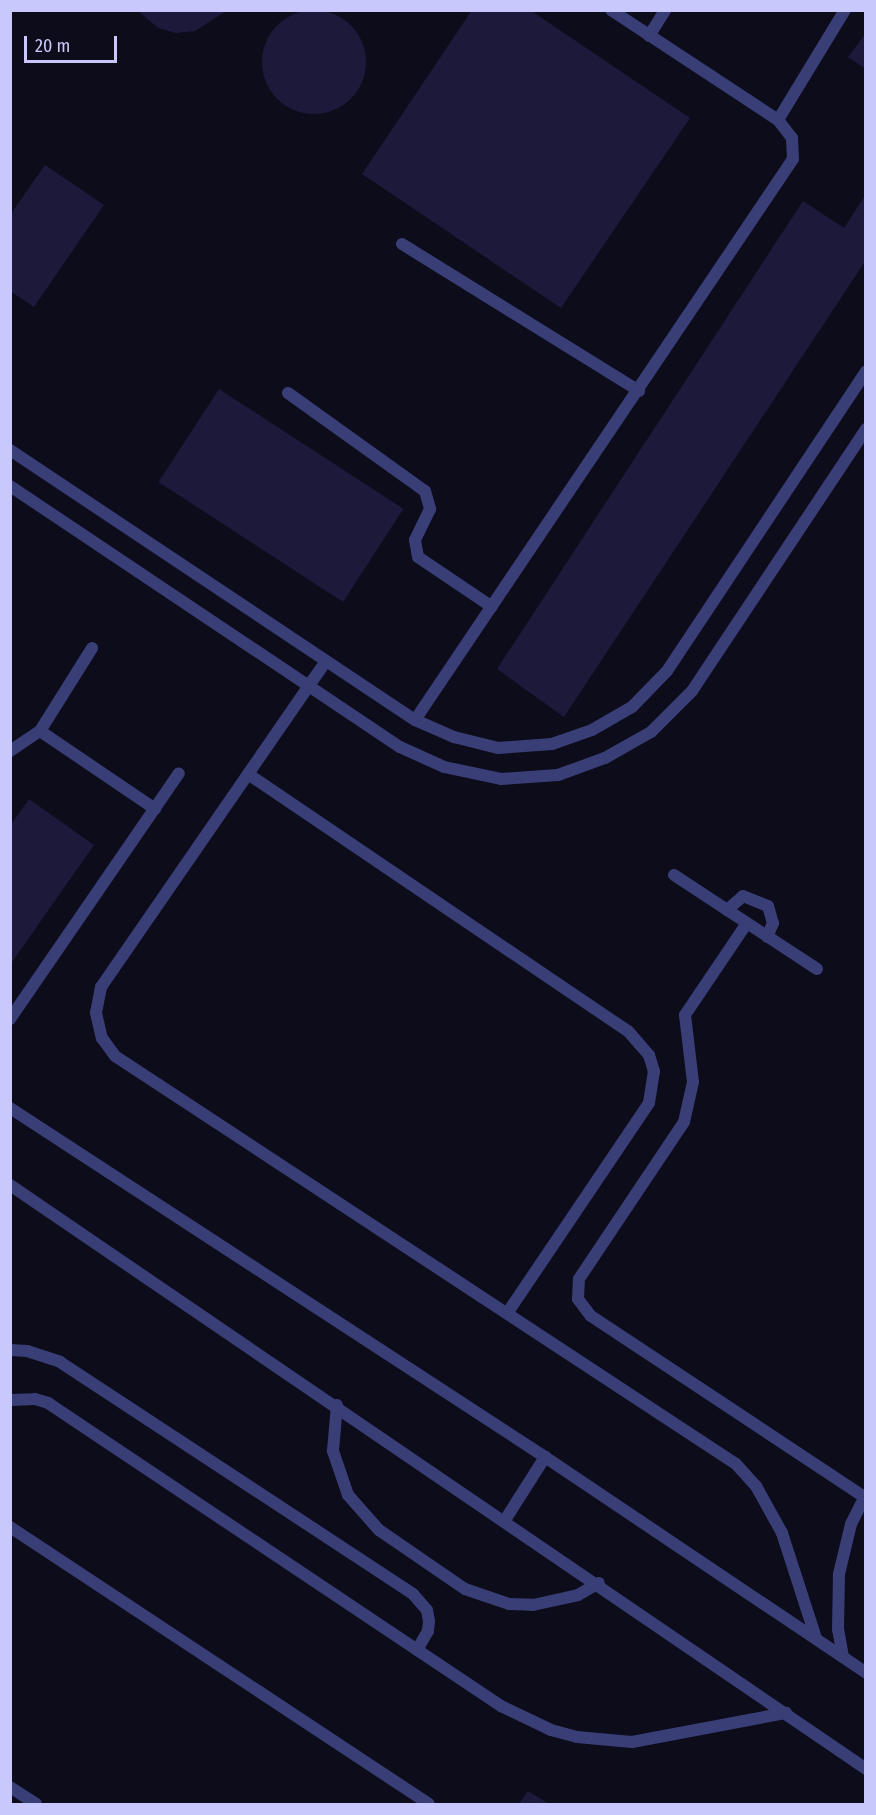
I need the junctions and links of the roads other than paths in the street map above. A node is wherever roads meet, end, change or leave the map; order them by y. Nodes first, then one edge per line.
1 (611, 10) edge
2 (665, 10) edge
3 (845, 10) edge
4 (649, 36) junction
5 (778, 120) junction
6 (402, 244) dead end
7 (866, 371) edge
8 (639, 391) junction
9 (288, 393) dead end
10 (866, 429) edge
11 (10, 450) edge
12 (10, 486) edge
13 (492, 607) junction
14 (92, 648) dead end
15 (326, 661) junction
16 (309, 687) junction
17 (415, 720) junction
18 (40, 731) junction
19 (10, 751) edge
20 (179, 773) dead end
21 (248, 774) junction
22 (155, 809) junction
23 (674, 875) dead end
24 (727, 910) junction
25 (747, 923) junction
26 (768, 937) junction
27 (817, 969) dead end
28 (10, 1019) edge
29 (10, 1108) edge
30 (10, 1185) edge
31 (508, 1312) junction
32 (10, 1350) edge
33 (10, 1400) edge
34 (337, 1405) junction
35 (545, 1457) junction
36 (865, 1496) edge
37 (505, 1520) junction
38 (10, 1527) edge
39 (599, 1583) junction
40 (816, 1638) junction
41 (417, 1650) junction
42 (843, 1657) junction
43 (866, 1673) edge
44 (786, 1713) junction
45 (866, 1769) edge
46 (10, 1787) edge
47 (36, 1804) edge
48 (429, 1804) edge

1 - 4 street
2 - 4 street
3 - 5 street
4 - 5 street
5 - 8 street
6 - 8 street
7 - 17 street
8 - 13 street
9 - 13 street
10 - 16 street
11 - 15 street
12 - 16 street
13 - 17 street
14 - 18 street
15 - 16 street
15 - 17 street
16 - 21 street
18 - 19 street
18 - 22 street
20 - 22 street
21 - 31 street
21 - 31 street
22 - 28 street
23 - 24 street
24 - 25 street
24 - 26 street
25 - 26 street
25 - 36 street
26 - 27 street
29 - 35 street
30 - 34 street
31 - 40 street
32 - 41 street
33 - 41 street
34 - 37 street
34 - 39 street
35 - 37 street
35 - 40 street
36 - 42 street
37 - 39 street
38 - 48 street
39 - 44 street
40 - 42 street
41 - 44 street
42 - 43 street
44 - 45 street
46 - 47 street

